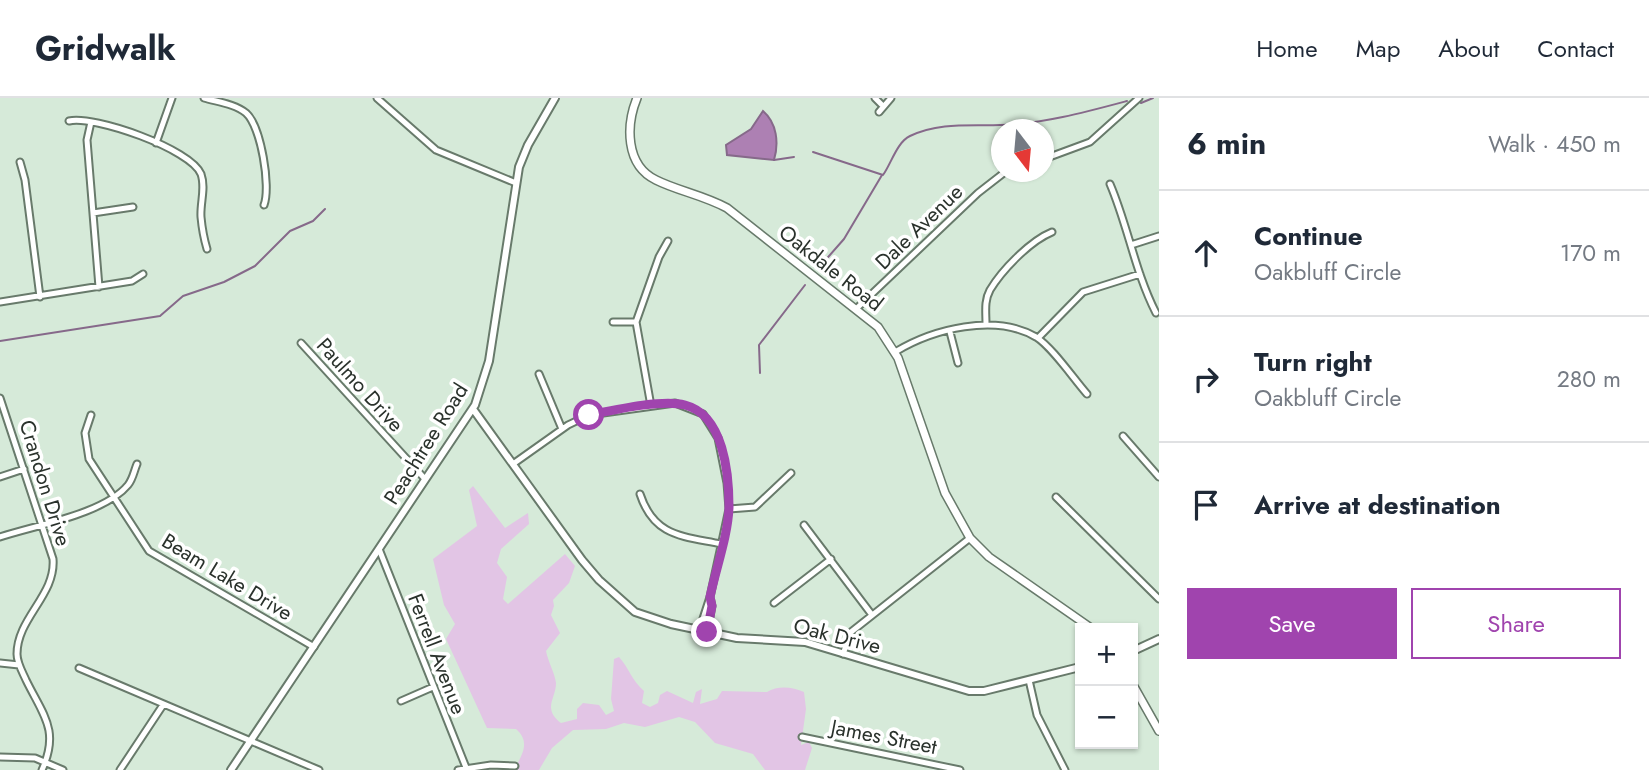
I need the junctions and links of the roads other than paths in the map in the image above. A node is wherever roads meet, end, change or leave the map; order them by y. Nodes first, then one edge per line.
1 (172, 98) edge
2 (204, 98) edge
3 (377, 98) edge
4 (555, 98) edge
5 (637, 98) edge
6 (875, 98) edge
7 (891, 98) edge
8 (1139, 98) edge
9 (69, 121) dead end
10 (90, 122) junction
11 (156, 144) junction
12 (1054, 155) edge
13 (20, 162) dead end
14 (992, 182) edge
15 (516, 183) junction
16 (1110, 184) dead end
17 (264, 205) dead end
18 (133, 207) dead end
19 (93, 213) junction
20 (1052, 232) dead end
21 (1159, 236) edge
22 (668, 241) dead end
23 (1131, 245) junction
24 (207, 249) dead end
25 (143, 274) dead end
26 (1140, 274) junction
27 (99, 288) junction
28 (40, 297) junction
29 (0, 302) edge
30 (856, 309) junction
31 (1156, 313) dead end
32 (613, 322) dead end
33 (636, 322) junction
34 (986, 324) junction
35 (950, 332) junction
36 (1038, 338) junction
37 (301, 343) dead end
38 (895, 352) junction
39 (958, 363) dead end
40 (538, 374) dead end
41 (1087, 394) dead end
42 (0, 398) edge
43 (651, 406) junction
44 (472, 408) junction
45 (8, 415) junction
46 (90, 415) dead end
47 (0, 418) edge
48 (562, 429) junction
49 (1124, 436) dead end
50 (137, 464) dead end
51 (513, 464) junction
52 (24, 469) junction
53 (791, 473) dead end
54 (0, 477) edge
55 (1159, 477) edge
56 (425, 479) junction
57 (640, 494) dead end
58 (1056, 497) dead end
59 (113, 498) junction
60 (729, 509) junction
61 (42, 523) junction
62 (804, 524) dead end
63 (0, 537) edge
64 (970, 538) junction
65 (721, 544) junction
66 (379, 549) junction
67 (831, 559) junction
68 (710, 597) junction
69 (1159, 599) edge
70 (774, 603) dead end
71 (872, 615) junction
72 (1084, 623) edge
73 (699, 631) junction
74 (707, 632) junction
75 (1159, 639) edge
76 (314, 647) junction
77 (1138, 649) edge
78 (843, 654) junction
79 (0, 663) edge
80 (19, 665) junction
81 (79, 668) dead end
82 (1075, 668) edge
83 (1029, 680) junction
84 (1134, 686) edge
85 (433, 687) junction
86 (401, 701) dead end
87 (163, 705) junction
88 (1159, 731) edge
89 (802, 737) dead end
90 (251, 741) junction
91 (0, 757) edge
92 (46, 761) junction
93 (515, 766) dead end
94 (467, 769) edge
95 (41, 770) edge
96 (63, 770) edge
97 (120, 770) edge
98 (231, 770) edge
99 (319, 770) edge
100 (458, 770) edge
101 (960, 770) edge
102 (1065, 770) edge

1 - 11 street
2 - 17 street
3 - 15 street
4 - 15 street, Peachtree Road
5 - 30 main road, Oakdale Road
6 - 7 street
8 - 12 street
9 - 10 street
10 - 11 street
10 - 19 street
11 - 24 street
13 - 28 street
14 - 30 street, Dale Avenue
15 - 44 street, Peachtree Road
16 - 23 street
18 - 19 street
19 - 27 street
20 - 34 street
21 - 23 street
22 - 33 street
23 - 26 street
25 - 27 street
26 - 31 street
26 - 36 street
27 - 28 street
28 - 29 street
30 - 38 main road, Oakdale Road
32 - 33 street
33 - 43 street
34 - 35 street
34 - 36 street
35 - 38 street
35 - 39 street
36 - 41 street
37 - 56 street, Paulmo Drive
38 - 64 main road, Oakdale Road
40 - 48 street
42 - 45 street, Crandon Drive
43 - 48 street
43 - 60 street
44 - 51 street, Oak Drive
44 - 56 street, Peachtree Road
45 - 47 street
45 - 52 street, Crandon Drive
46 - 59 street, Beam Lake Drive
48 - 51 street
49 - 55 street
50 - 59 street
51 - 73 street, Oak Drive
52 - 54 street
52 - 61 street, Crandon Drive
53 - 60 street
56 - 66 street, Peachtree Road
57 - 65 street
58 - 69 street
59 - 61 street
59 - 76 street, Beam Lake Drive
60 - 65 street
61 - 63 street
61 - 80 street, Crandon Drive
62 - 67 street
64 - 71 street
64 - 72 main road, Oakdale Road
65 - 68 street
66 - 76 street, Peachtree Road
66 - 85 street, Ferrell Avenue
67 - 70 street
67 - 71 street
68 - 73 street
68 - 74 street
71 - 78 street
73 - 74 street, Oak Drive
74 - 78 street, Oak Drive
75 - 77 street
76 - 90 street, Peachtree Road
78 - 83 street, Oak Drive
79 - 80 street
80 - 92 street
81 - 87 street
82 - 83 street, Oak Drive
83 - 102 street
84 - 88 main road
85 - 86 street
85 - 94 street, Ferrell Avenue
87 - 90 street
87 - 97 street
89 - 101 street, James Street
90 - 98 street, Peachtree Road
90 - 99 street
91 - 92 street
92 - 95 street
92 - 96 street
93 - 94 street
94 - 100 street

